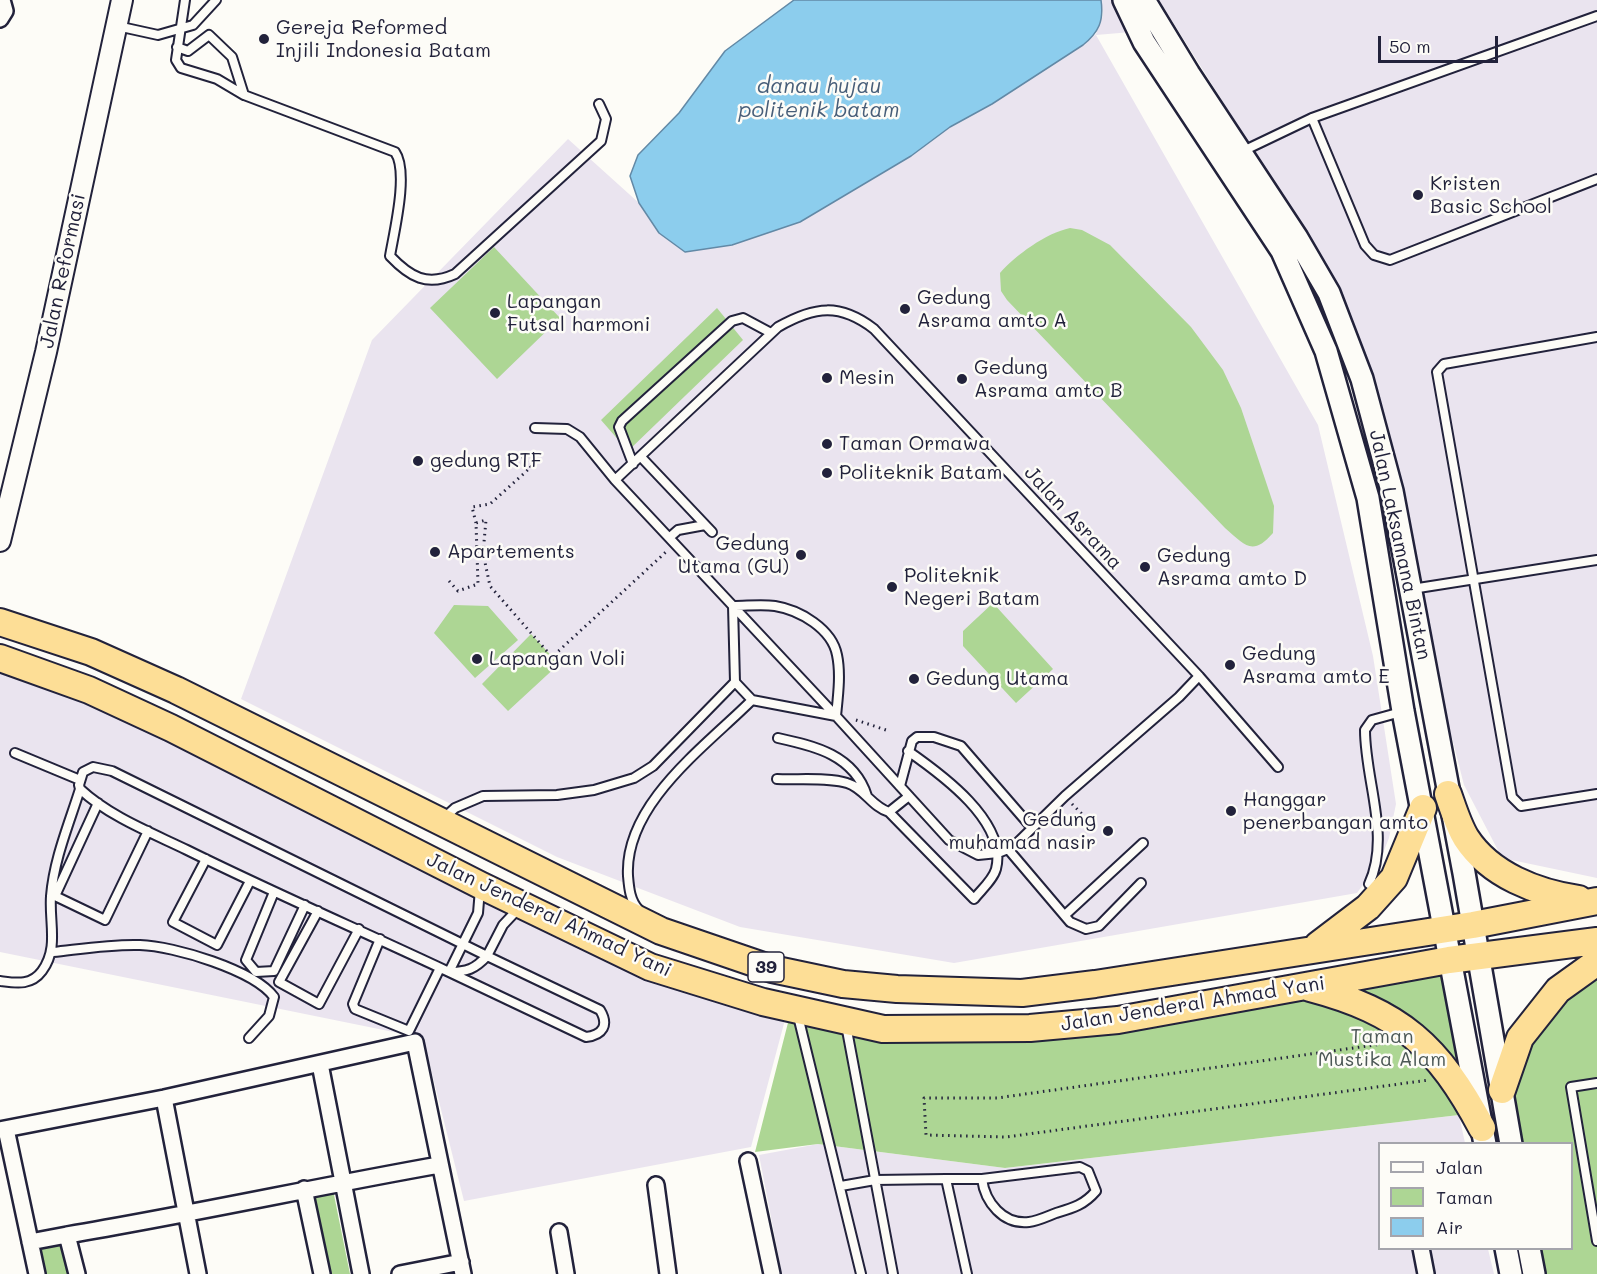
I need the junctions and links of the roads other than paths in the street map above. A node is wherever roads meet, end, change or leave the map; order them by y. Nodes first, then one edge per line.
1 (3, 0) edge
2 (122, 0) edge
3 (184, 0) edge
4 (216, 0) edge
5 (1124, 0) edge
6 (1144, 0) edge
7 (1597, 16) edge
8 (0, 19) edge
9 (116, 25) junction
10 (179, 28) junction
11 (177, 47) junction
12 (244, 94) junction
13 (599, 104) dead end
14 (1312, 118) junction
15 (1242, 152) junction
16 (1597, 179) edge
17 (771, 333) junction
18 (1597, 337) edge
19 (535, 428) dead end
20 (641, 457) junction
21 (633, 464) junction
22 (615, 480) junction
23 (1392, 491) junction
24 (1368, 498) junction
25 (705, 525) junction
26 (712, 532) dead end
27 (673, 540) junction
28 (0, 542) edge
29 (1597, 560) edge
30 (1474, 578) junction
31 (1410, 589) junction
32 (733, 606) junction
33 (0, 622) edge
34 (0, 658) edge
35 (1199, 676) junction
36 (735, 682) junction
37 (752, 700) junction
38 (1403, 711) junction
39 (836, 716) junction
40 (778, 738) dead end
41 (908, 751) junction
42 (15, 753) dead end
43 (1278, 767) dead end
44 (777, 779) dead end
45 (80, 780) junction
46 (900, 786) junction
47 (81, 789) junction
48 (1448, 794) junction
49 (1597, 794) edge
50 (867, 796) junction
51 (909, 796) junction
52 (98, 803) junction
53 (1423, 808) junction
54 (889, 812) junction
55 (440, 821) junction
56 (1032, 828) junction
57 (148, 831) junction
58 (1143, 843) dead end
59 (1008, 849) junction
60 (996, 854) junction
61 (206, 859) junction
62 (250, 881) junction
63 (1141, 882) dead end
64 (1369, 884) dead end
65 (480, 885) junction
66 (274, 892) junction
67 (1597, 901) edge
68 (305, 905) junction
69 (521, 905) junction
70 (318, 911) junction
71 (1065, 915) junction
72 (1473, 925) junction
73 (359, 929) junction
74 (1444, 929) junction
75 (661, 931) junction
76 (380, 939) junction
77 (1597, 941) edge
78 (463, 945) junction
79 (1316, 947) junction
80 (53, 952) junction
81 (1478, 955) junction
82 (487, 956) junction
83 (1449, 960) junction
84 (1597, 962) edge
85 (440, 968) junction
86 (772, 969) junction
87 (449, 972) junction
88 (0, 981) edge
89 (1306, 987) junction
90 (762, 1002) junction
91 (797, 1011) junction
92 (845, 1021) junction
93 (249, 1038) dead end
94 (320, 1064) junction
95 (1597, 1083) edge
96 (1502, 1090) junction
97 (164, 1098) junction
98 (3, 1130) edge
99 (1483, 1136) edge
100 (1510, 1142) edge
101 (748, 1161) dead end
102 (440, 1165) junction
103 (946, 1179) junction
104 (982, 1179) junction
105 (875, 1180) junction
106 (345, 1182) junction
107 (656, 1185) dead end
108 (841, 1186) junction
109 (304, 1189) junction
110 (188, 1215) junction
111 (560, 1232) dead end
112 (67, 1235) junction
113 (1597, 1241) edge
114 (30, 1242) junction
115 (1421, 1250) edge
116 (1506, 1250) edge
117 (1529, 1250) edge
118 (462, 1268) edge
119 (37, 1274) edge
120 (77, 1274) edge
121 (198, 1274) edge
122 (322, 1274) edge
123 (361, 1274) edge
124 (400, 1274) edge
125 (566, 1274) edge
126 (668, 1274) edge
127 (772, 1274) edge
128 (861, 1274) edge
129 (892, 1274) edge
130 (967, 1274) edge
131 (1426, 1274) edge
132 (1511, 1274) edge
133 (1534, 1274) edge

1 - 8 street
2 - 9 street, Jalan Reformasi
3 - 10 lane
4 - 10 lane
5 - 24 main road, Jalan Laksamana Bintan
6 - 15 main road, Jalan Laksamana Bintan
7 - 14 lane
9 - 10 lane
9 - 28 street, Jalan Reformasi
10 - 11 lane
11 - 12 lane
11 - 12 lane
12 - 13 lane
14 - 15 lane
14 - 16 lane
15 - 23 main road, Jalan Laksamana Bintan
17 - 20 lane, Jalan Asrama
17 - 21 lane
17 - 35 lane, Jalan Asrama
18 - 30 lane
19 - 22 lane
20 - 21 lane, Jalan Asrama
20 - 25 lane
21 - 22 lane, Jalan Asrama
22 - 27 lane
23 - 24 main road
23 - 31 main road, Jalan Laksamana Bintan
24 - 38 main road, Jalan Laksamana Bintan
25 - 26 lane
25 - 27 lane
27 - 32 lane
29 - 30 lane
30 - 31 lane
30 - 49 lane
31 - 48 main road, Jalan Laksamana Bintan
32 - 36 lane
32 - 39 lane
32 - 39 lane
33 - 55 highway, Jalan Jenderal Ahmad Yani / 39
34 - 65 highway, Jalan Jenderal Ahmad Yani / 39
35 - 43 lane, Jalan Asrama
35 - 56 lane
36 - 37 lane
36 - 55 lane
37 - 39 lane
37 - 75 lane
38 - 53 main road, Jalan Laksamana Bintan
38 - 64 lane
39 - 46 lane
40 - 50 lane
41 - 46 lane
41 - 56 lane
41 - 60 lane
42 - 45 lane
44 - 50 lane
45 - 47 lane
45 - 78 lane
46 - 51 lane
47 - 52 lane
47 - 80 lane
48 - 67 highway
48 - 72 main road, Jalan Laksamana Bintan
50 - 54 lane
51 - 54 lane
51 - 60 lane
52 - 57 lane
52 - 57 lane
53 - 74 main road, Jalan Laksamana Bintan
53 - 79 highway
54 - 60 lane
55 - 75 highway, Jalan Jenderal Ahmad Yani / 39
56 - 59 lane
57 - 61 lane
58 - 71 lane
59 - 60 lane
59 - 71 lane
61 - 62 lane
61 - 62 lane
62 - 66 lane
63 - 71 lane
65 - 69 highway, Jalan Jenderal Ahmad Yani / 39
65 - 78 lane
66 - 68 lane
66 - 68 lane
67 - 72 highway, Jalan Jenderal Ahmad Yani / 39
68 - 70 lane
69 - 82 lane
69 - 90 highway, Jalan Jenderal Ahmad Yani / 39
70 - 73 lane
70 - 73 lane
72 - 74 highway, Jalan Jenderal Ahmad Yani / 39
72 - 81 main road, Jalan Laksamana Bintan
73 - 76 lane
74 - 79 highway, Jalan Jenderal Ahmad Yani / 39
74 - 83 main road, Jalan Laksamana Bintan
75 - 86 highway, Jalan Jenderal Ahmad Yani / 39
76 - 85 lane
76 - 85 lane
77 - 81 highway, Jalan Jenderal Ahmad Yani / 39
78 - 82 lane
78 - 87 lane
79 - 86 highway, Jalan Jenderal Ahmad Yani / 39
80 - 88 lane
80 - 93 lane
81 - 83 highway, Jalan Jenderal Ahmad Yani / 39
81 - 96 main road, Jalan Laksamana Bintan
82 - 87 lane
82 - 87 lane
83 - 89 highway, Jalan Jenderal Ahmad Yani / 39
83 - 99 main road, Jalan Laksamana Bintan
84 - 96 highway
85 - 87 lane
86 - 90 highway
89 - 92 highway, Jalan Jenderal Ahmad Yani / 39
89 - 99 highway
90 - 91 highway, Jalan Jenderal Ahmad Yani / 39
91 - 92 highway, Jalan Jenderal Ahmad Yani / 39
91 - 108 lane
92 - 105 lane
94 - 97 street
94 - 102 street
94 - 106 street
95 - 113 lane
96 - 100 main road, Jalan Laksamana Bintan
97 - 98 street
97 - 110 street
98 - 114 street
101 - 127 street
102 - 106 street
102 - 118 street
103 - 104 lane
103 - 105 lane
103 - 130 lane
104 - 104 lane
105 - 108 lane
105 - 129 lane
106 - 109 street
106 - 123 street
107 - 126 street
108 - 128 lane
109 - 110 street
109 - 122 street
110 - 112 street
110 - 121 street
111 - 125 street
112 - 114 street
112 - 120 street
114 - 119 street
115 - 131 street
116 - 132 main road
117 - 133 main road
118 - 124 street

